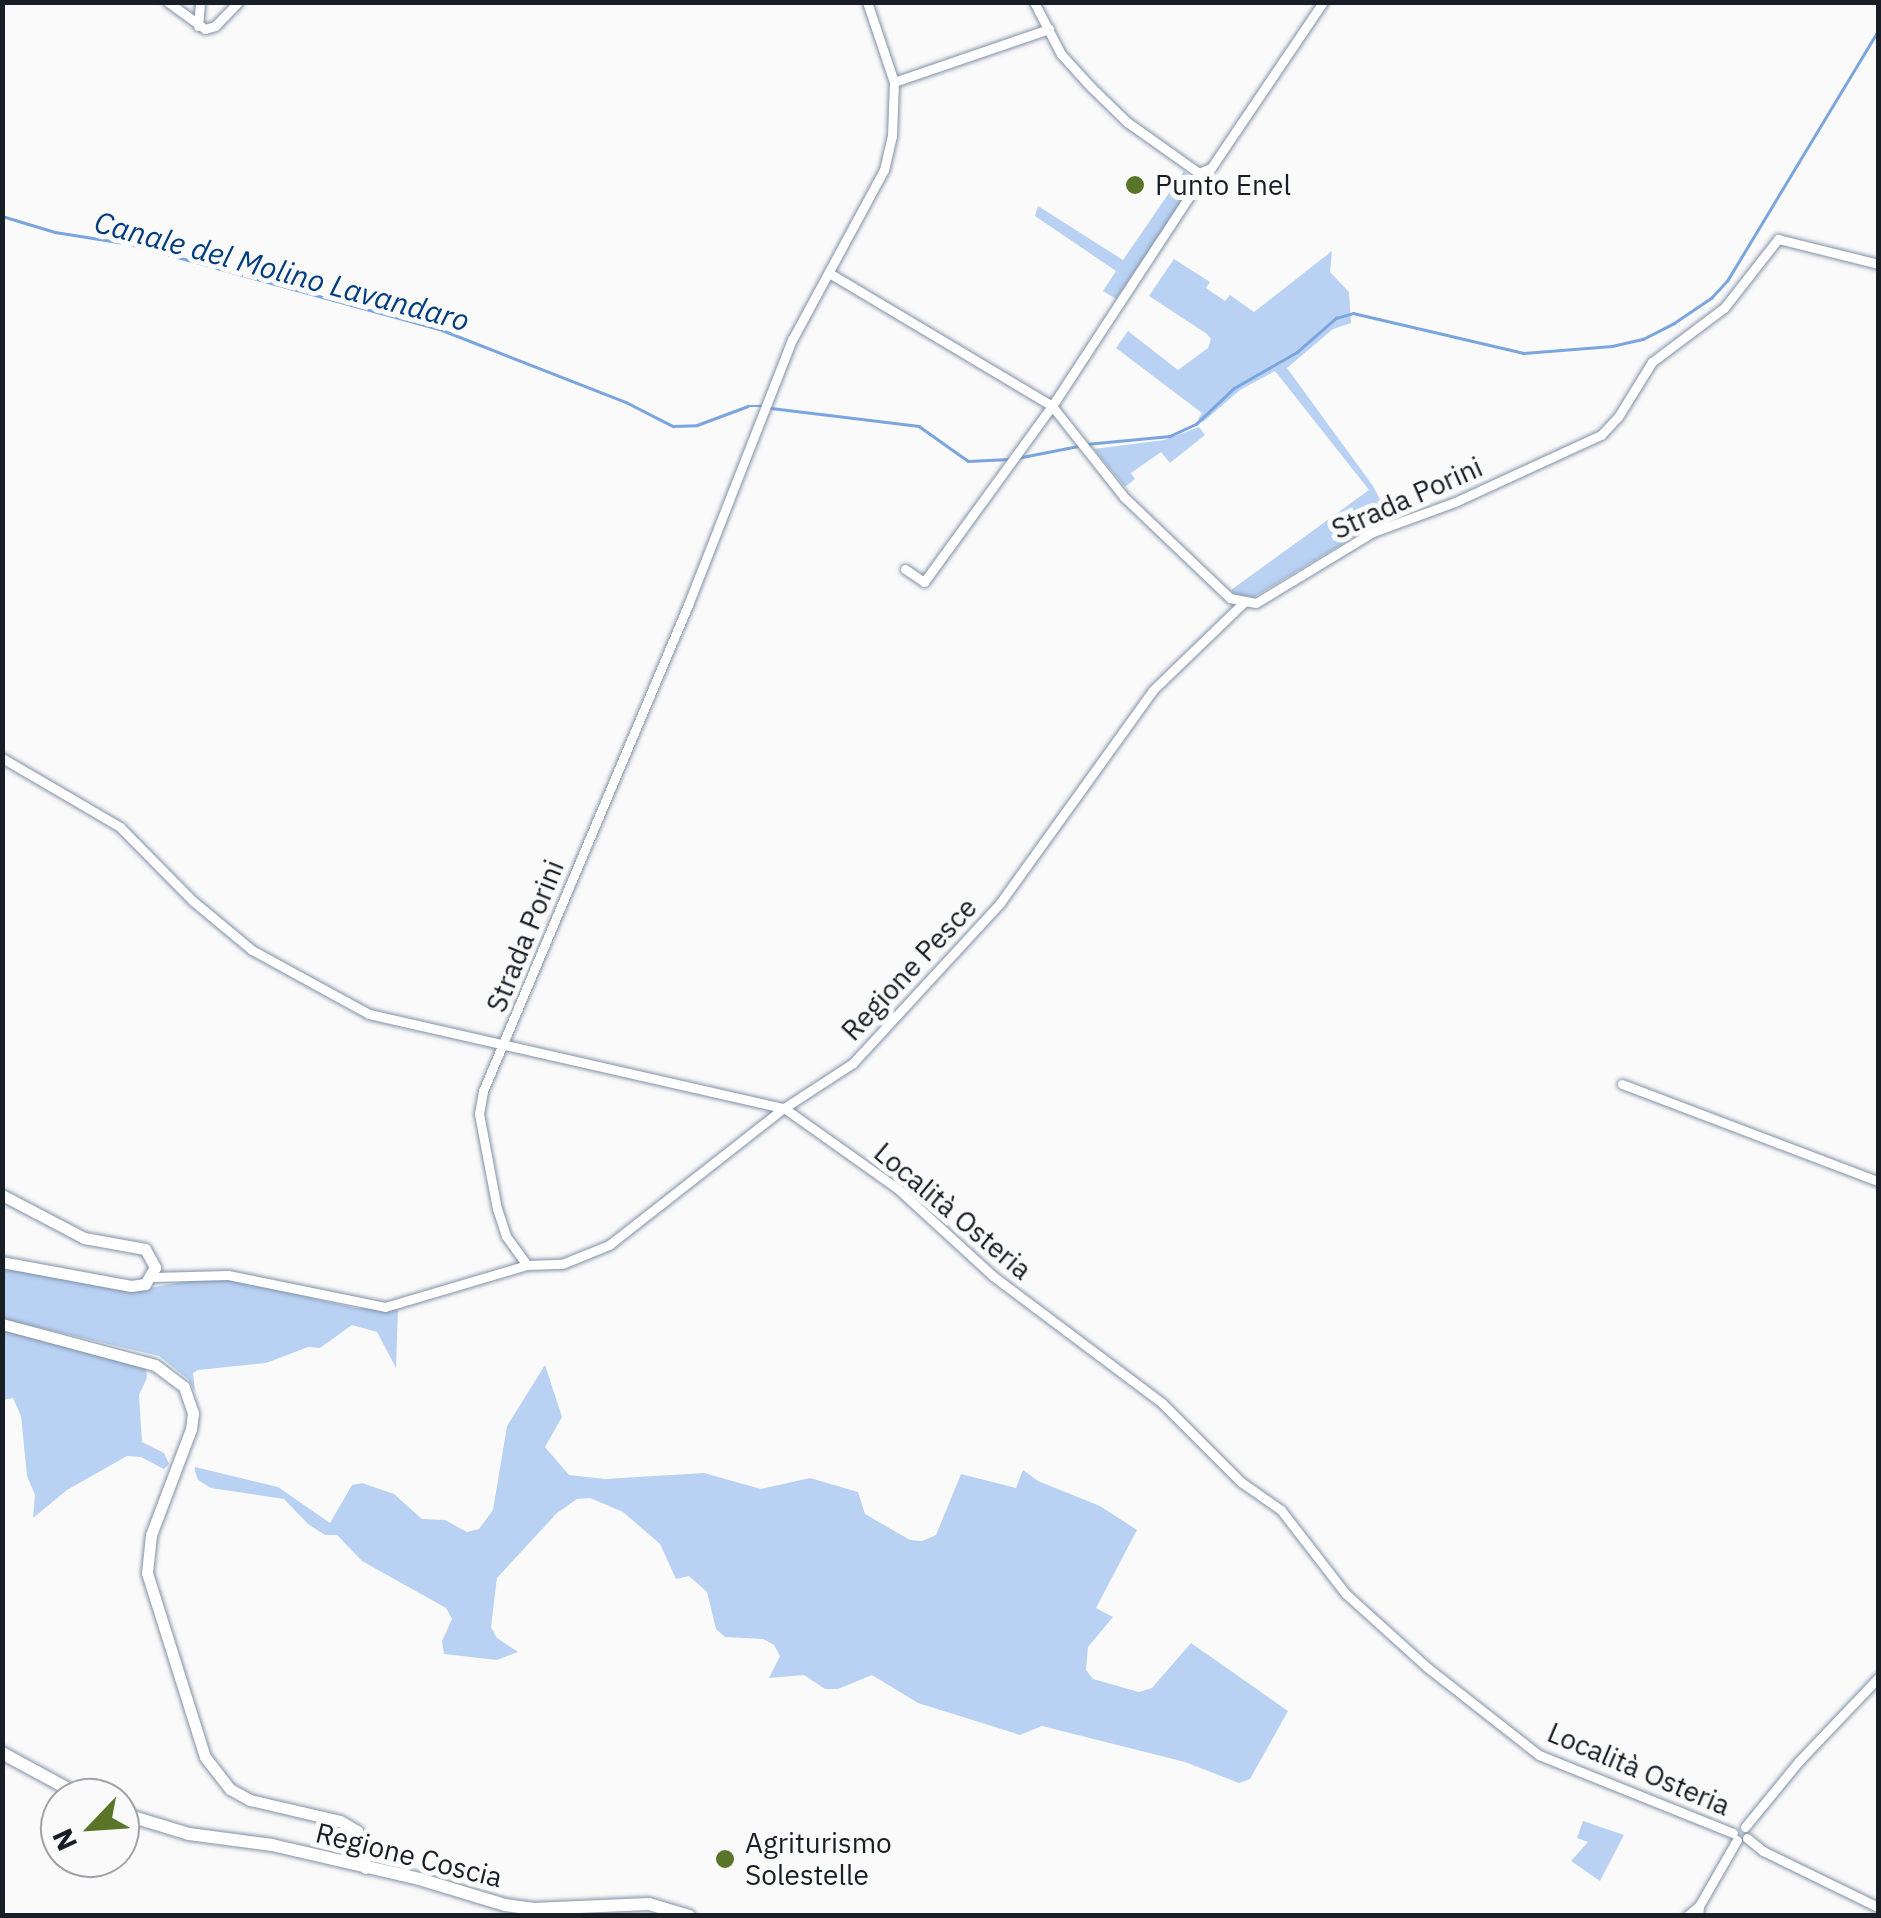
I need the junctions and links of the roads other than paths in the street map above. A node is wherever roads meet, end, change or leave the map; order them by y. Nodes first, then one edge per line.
1 (168, 2) edge
2 (200, 2) edge
3 (238, 2) edge
4 (867, 2) edge
5 (1034, 2) edge
6 (1324, 2) edge
7 (198, 26) junction
8 (1048, 29) junction
9 (894, 82) junction
10 (1205, 172) junction
11 (1878, 264) edge
12 (829, 272) junction
13 (1052, 406) junction
14 (905, 569) dead end
15 (1243, 603) junction
16 (2, 758) edge
17 (505, 1045) junction
18 (1622, 1084) dead end
19 (784, 1108) junction
20 (1878, 1181) edge
21 (2, 1195) edge
22 (2, 1262) edge
23 (527, 1266) junction
24 (152, 1277) junction
25 (2, 1324) edge
26 (1878, 1678) edge
27 (2, 1753) edge
28 (48, 1778) edge
29 (140, 1818) edge
30 (1740, 1834) junction
31 (364, 1868) junction
32 (1878, 1907) edge
33 (1698, 1911) edge
34 (689, 1916) edge
35 (1687, 1916) edge

1 - 7 street
2 - 7 street
3 - 7 street
4 - 9 street, Strada Porini
5 - 8 street
6 - 10 street
8 - 9 street
8 - 10 street
9 - 12 street, Strada Porini
10 - 13 street
11 - 15 street, Strada Porini
12 - 13 street
12 - 17 street, Strada Porini
13 - 14 street
13 - 15 street
15 - 19 street, Regione Pesce
16 - 17 street, Località Osteria
17 - 19 street, Località Osteria
17 - 23 street, Strada Porini
18 - 20 street
19 - 23 street, Regione Pesce
19 - 30 street, Località Osteria
21 - 24 street
22 - 24 street
23 - 24 street
25 - 31 street
26 - 30 street, Località Osteria
27 - 28 main road
29 - 31 main road, Regione Coscia
30 - 32 street
30 - 33 street, Località Osteria
31 - 34 main road, Regione Coscia
33 - 35 street, Località Osteria

